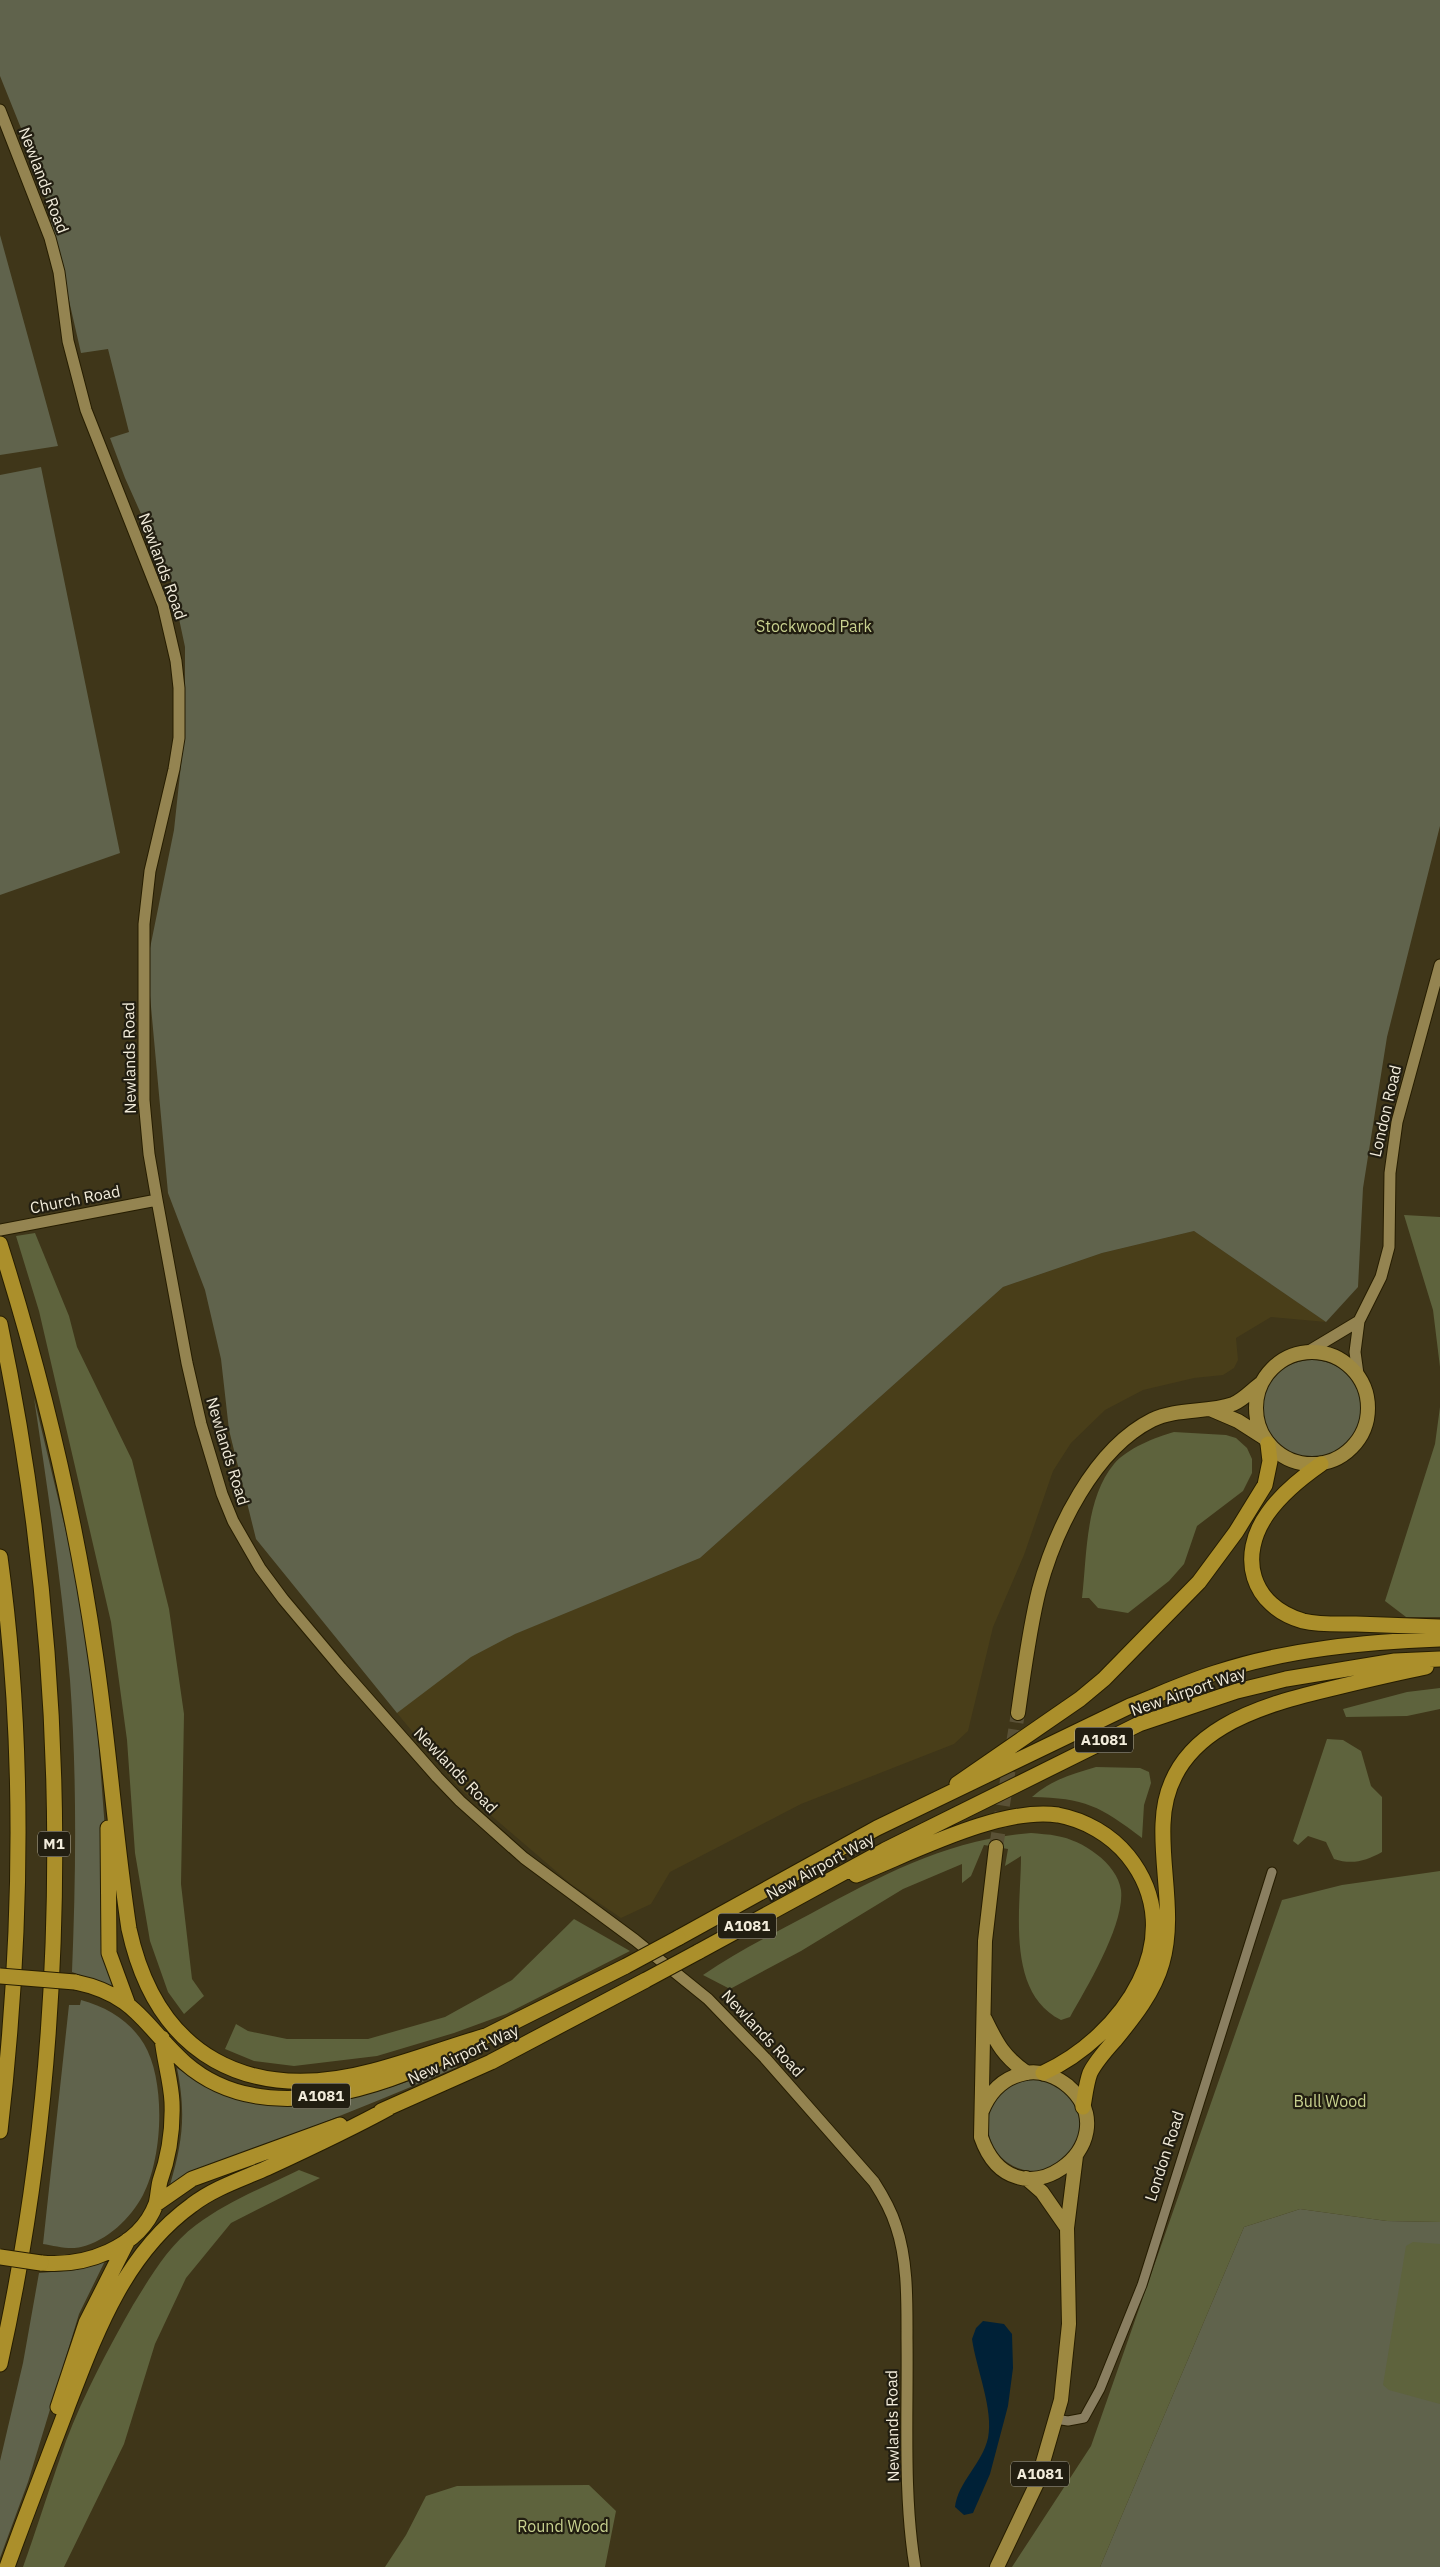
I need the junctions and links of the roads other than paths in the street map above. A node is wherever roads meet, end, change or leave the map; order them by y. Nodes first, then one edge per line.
1 (0, 110) edge
2 (1440, 965) edge
3 (157, 1200) junction
4 (0, 1230) edge
5 (0, 1244) edge
6 (1359, 1321) junction
7 (0, 1324) edge
8 (1309, 1351) junction
9 (1358, 1374) junction
10 (1260, 1384) junction
11 (1210, 1410) junction
12 (1266, 1440) junction
13 (1321, 1464) junction
14 (0, 1557) edge
15 (1440, 1627) edge
16 (1440, 1639) edge
17 (1440, 1659) edge
18 (1440, 1664) edge
19 (1018, 1713) tunnel mouth
20 (109, 1769) junction
21 (927, 1805) junction
22 (996, 1847) tunnel mouth
23 (1272, 1872) dead end
24 (794, 1900) junction
25 (0, 1976) edge
26 (127, 2002) junction
27 (985, 2018) junction
28 (488, 2035) junction
29 (162, 2038) junction
30 (1027, 2073) junction
31 (1044, 2073) junction
32 (1083, 2107) junction
33 (389, 2108) junction
34 (982, 2111) junction
35 (0, 2132) edge
36 (1076, 2156) junction
37 (1026, 2178) junction
38 (156, 2204) junction
39 (1067, 2228) junction
40 (129, 2238) junction
41 (0, 2257) edge
42 (0, 2364) edge
43 (1055, 2419) junction
44 (34, 2490) junction
45 (7, 2567) edge
46 (914, 2567) edge
47 (997, 2567) edge

1 - 3 street, Newlands Road
2 - 6 street, London Road
3 - 4 street, Church Road
3 - 46 street, Newlands Road
5 - 20 highway
6 - 8 street
6 - 9 street, London Road
7 - 42 highway, M1
8 - 9 main road
8 - 10 main road
9 - 13 main road
10 - 11 main road
10 - 12 main road
11 - 12 main road
11 - 19 main road
12 - 13 main road
12 - 21 highway, A1081
13 - 15 highway
14 - 35 highway, M1
16 - 21 highway, New Airport Way / A1081
17 - 24 highway, New Airport Way / A1081
18 - 32 highway
20 - 26 highway
20 - 28 highway
21 - 28 highway, New Airport Way / A1081, bridge
22 - 27 main road
23 - 43 street, London Road
24 - 31 highway, A1081
24 - 33 highway, New Airport Way / A1081, bridge
25 - 26 highway, bridge
26 - 29 highway, New Airport Way
27 - 30 main road
27 - 34 main road
28 - 29 highway, New Airport Way / A1081
29 - 38 highway
30 - 31 main road
30 - 34 main road
31 - 32 main road
32 - 36 main road
33 - 38 highway, New Airport Way / A1081
33 - 44 highway
34 - 37 main road
36 - 37 main road
36 - 39 main road, A1081
37 - 39 main road
38 - 40 highway
39 - 43 main road, A1081
40 - 41 highway, bridge
40 - 44 highway
43 - 47 main road, A1081
44 - 45 highway

